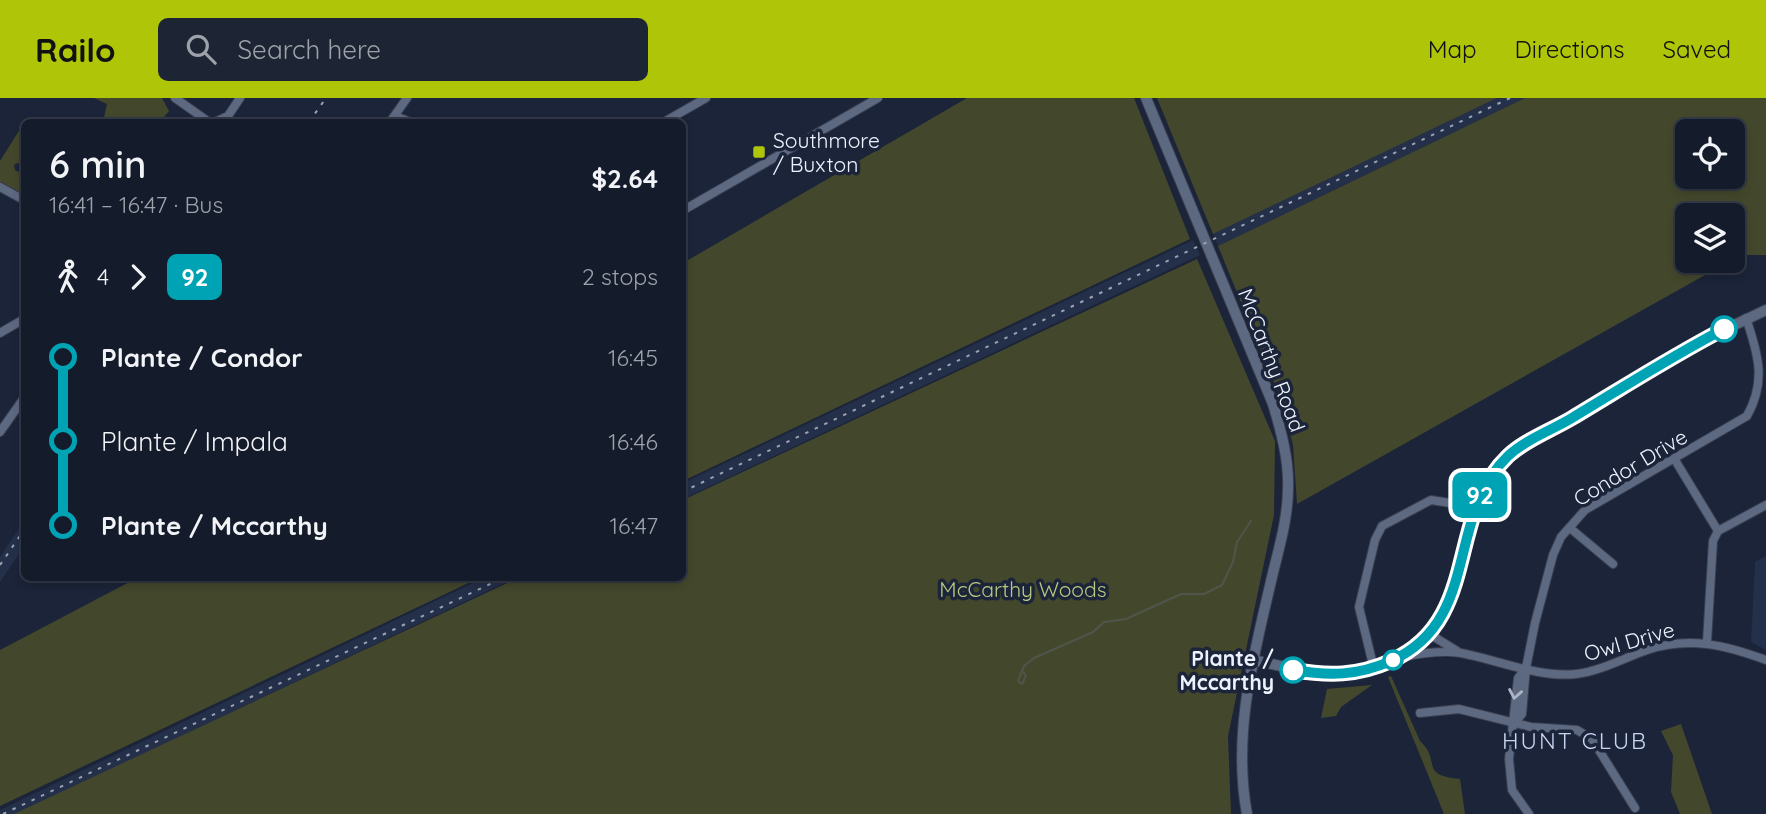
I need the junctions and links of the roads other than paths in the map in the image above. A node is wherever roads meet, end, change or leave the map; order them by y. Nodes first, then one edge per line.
1 (175, 98) edge
2 (240, 98) edge
3 (407, 98) edge
4 (706, 98) edge
5 (878, 98) edge
6 (1146, 98) edge
7 (205, 119) edge
8 (221, 119) edge
9 (393, 119) edge
10 (669, 119) edge
11 (0, 187) edge
12 (21, 198) edge
13 (686, 209) edge
14 (1766, 310) edge
15 (1746, 318) junction
16 (21, 321) edge
17 (0, 333) edge
18 (21, 402) edge
19 (0, 432) edge
20 (1675, 460) junction
21 (1766, 505) edge
22 (1475, 507) junction
23 (1570, 527) junction
24 (1718, 531) junction
25 (1613, 564) dead end
26 (1431, 635) junction
27 (1707, 642) junction
28 (1459, 653) junction
29 (1400, 657) junction
30 (1253, 660) junction
31 (1766, 660) edge
32 (1526, 668) junction
33 (1374, 669) junction
34 (1420, 713) dead end
35 (1515, 722) junction
36 (1635, 808) dead end
37 (1247, 814) edge
38 (1529, 814) edge

1 - 7 street
2 - 8 street
3 - 9 street
4 - 10 street
5 - 13 street
6 - 30 street, McCarthy Road
11 - 12 street
14 - 15 street
15 - 20 street, Condor Drive
15 - 22 street
16 - 17 street
18 - 19 street
20 - 23 street, Condor Drive
20 - 24 street
21 - 24 street
22 - 26 street
22 - 33 street
23 - 25 street
23 - 32 street, Condor Drive
24 - 27 street
26 - 28 street, Owl Drive
26 - 29 street
27 - 31 street, Owl Drive
27 - 32 street, Owl Drive
28 - 29 street, Owl Drive
28 - 32 street, Owl Drive
29 - 33 street
30 - 33 street
30 - 37 street, McCarthy Road
32 - 35 street, Condor Drive
34 - 35 street
35 - 36 street
35 - 38 street, Condor Drive

